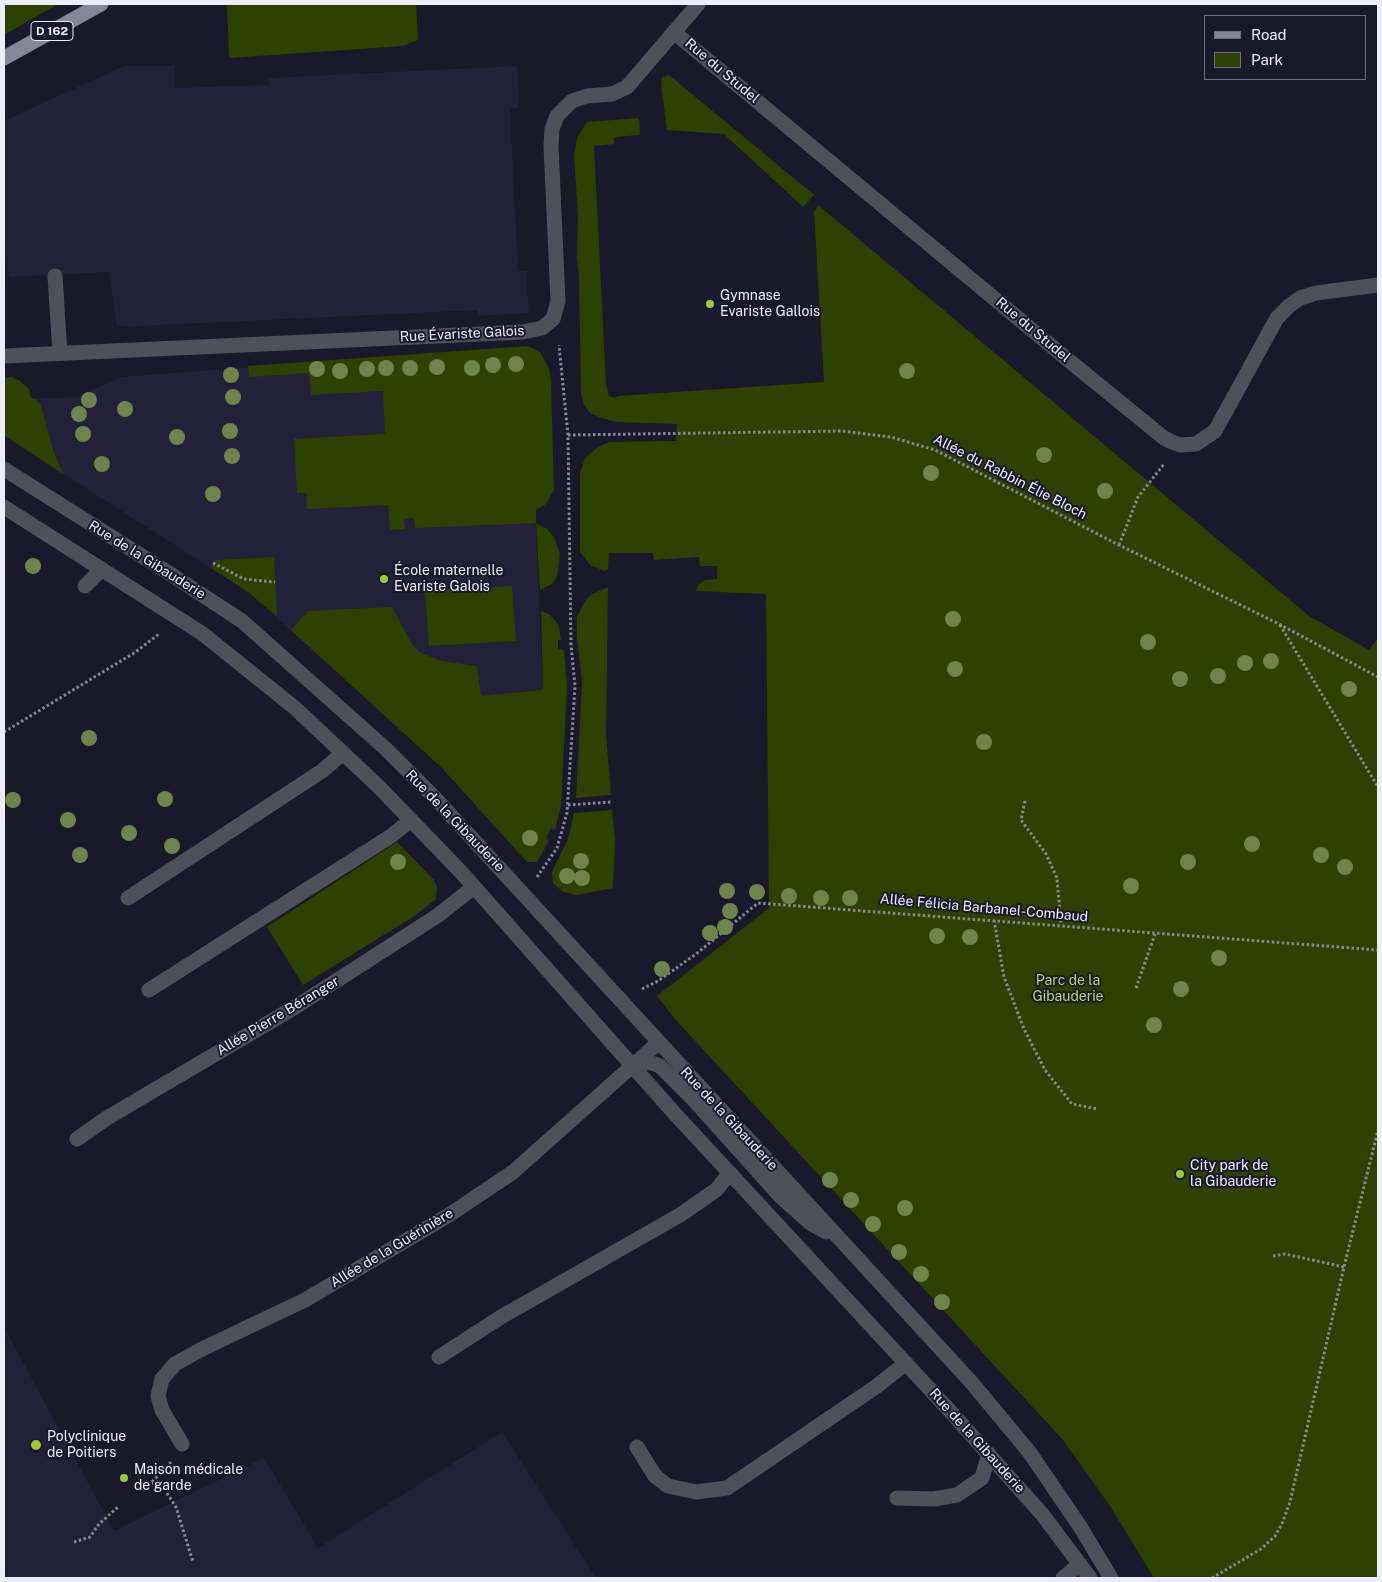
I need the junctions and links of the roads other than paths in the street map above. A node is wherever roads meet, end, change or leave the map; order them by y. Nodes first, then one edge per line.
1 (101, 4) edge
2 (698, 4) edge
3 (675, 33) junction
4 (4, 58) edge
5 (55, 276) dead end
6 (1378, 284) edge
7 (60, 353) junction
8 (4, 356) edge
9 (4, 469) edge
10 (4, 507) edge
11 (102, 569) junction
12 (85, 586) dead end
13 (343, 753) junction
14 (411, 820) junction
15 (474, 887) junction
16 (128, 898) dead end
17 (149, 990) dead end
18 (658, 1043) junction
19 (632, 1066) junction
20 (77, 1139) dead end
21 (730, 1173) junction
22 (844, 1244) junction
23 (440, 1357) dead end
24 (906, 1363) junction
25 (180, 1441) road end
26 (637, 1447) dead end
27 (989, 1454) junction
28 (896, 1498) dead end
29 (1080, 1564) junction
30 (1063, 1578) edge
31 (1090, 1578) edge
32 (1111, 1578) edge

1 - 4 main road, D 162
2 - 3 street
3 - 6 street, Rue du Studel
3 - 7 street, Rue Évariste Galois
5 - 7 street
7 - 8 street, Rue Évariste Galois
9 - 18 street, Rue de la Gibauderie
10 - 11 street, Rue de la Gibauderie
11 - 12 street
11 - 13 street, Rue de la Gibauderie
13 - 14 street, Rue de la Gibauderie
13 - 16 street
14 - 15 street, Rue de la Gibauderie
14 - 17 street
15 - 19 street, Rue de la Gibauderie
15 - 20 street, Allée Pierre Béranger
18 - 19 street, Allée de la Guérinière
18 - 22 street, Rue de la Gibauderie
19 - 21 street, Rue de la Gibauderie
19 - 22 street, Rue de la Gibauderie
19 - 25 street, Allée de la Guérinière
21 - 23 street
21 - 24 street, Rue de la Gibauderie
22 - 32 street, Rue de la Gibauderie
24 - 26 street
24 - 27 street, Rue de la Gibauderie
27 - 28 street
27 - 29 street, Rue de la Gibauderie
29 - 30 street
29 - 31 street, Rue de la Gibauderie

